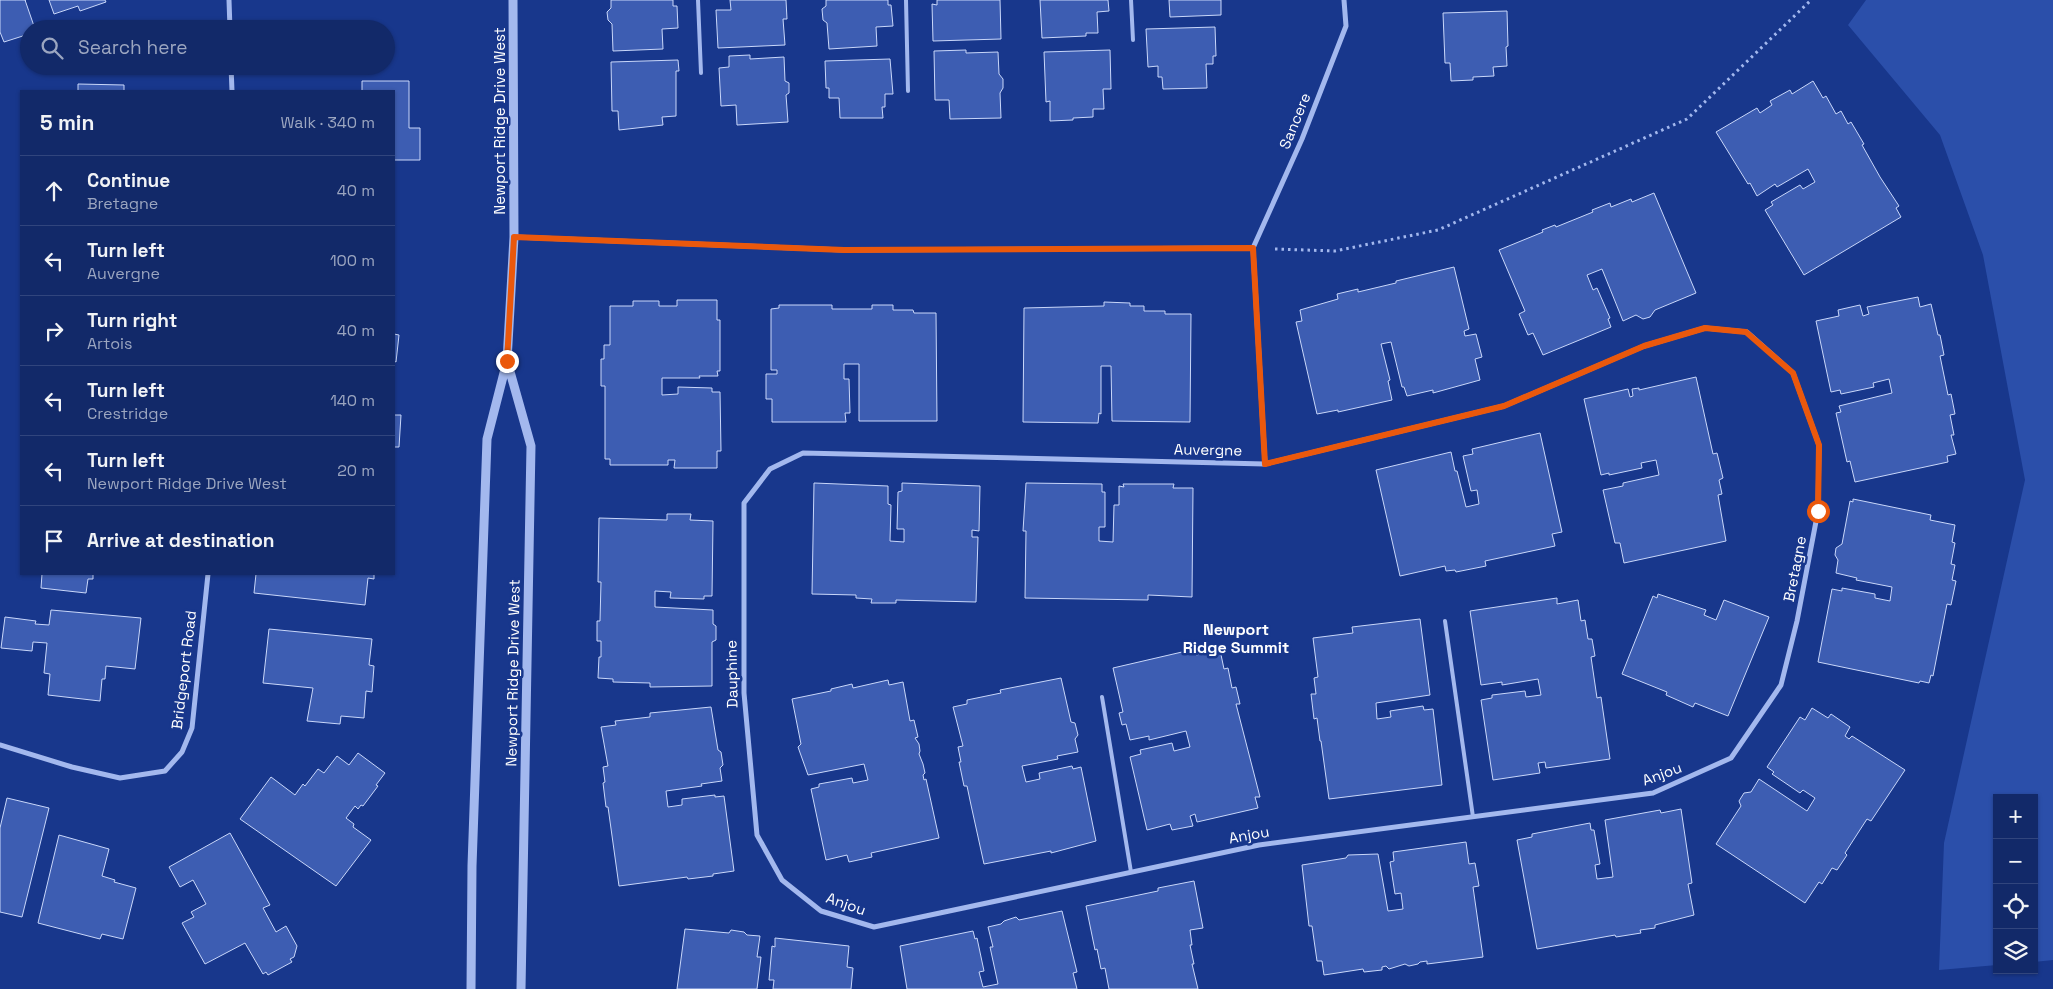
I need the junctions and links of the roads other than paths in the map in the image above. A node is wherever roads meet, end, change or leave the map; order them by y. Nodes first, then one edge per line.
1 (229, 0) edge
2 (513, 0) edge
3 (698, 0) edge
4 (906, 0) edge
5 (1131, 0) edge
6 (1344, 0) edge
7 (230, 20) edge
8 (1133, 40) dead end
9 (701, 73) dead end
10 (232, 75) edge
11 (232, 90) edge
12 (908, 91) dead end
13 (514, 237) junction
14 (1253, 248) junction
15 (1746, 332) joint
16 (507, 361) junction
17 (1265, 464) junction
18 (770, 468) joint
19 (208, 575) edge
20 (1445, 621) dead end
21 (1102, 697) dead end
22 (0, 745) edge
23 (1731, 758) joint
24 (1473, 817) junction
25 (1131, 872) junction
26 (782, 880) joint
27 (471, 989) edge
28 (521, 989) edge

1 - 7 street
2 - 13 street, Newport Ridge Drive West
3 - 9 lane
4 - 12 lane
5 - 8 lane
6 - 14 street, Sancere
10 - 11 street
13 - 14 street
13 - 16 street, Newport Ridge Drive West
14 - 17 street
15 - 17 street, Auvergne
15 - 23 street, Bretagne
16 - 27 street, Newport Ridge Drive West
16 - 28 street, Newport Ridge Drive West
17 - 18 street, Auvergne
18 - 26 street, Dauphine
19 - 22 street, Bridgeport Road
20 - 24 lane
21 - 25 lane
23 - 24 street, Anjou
24 - 25 street, Anjou
25 - 26 street, Anjou

